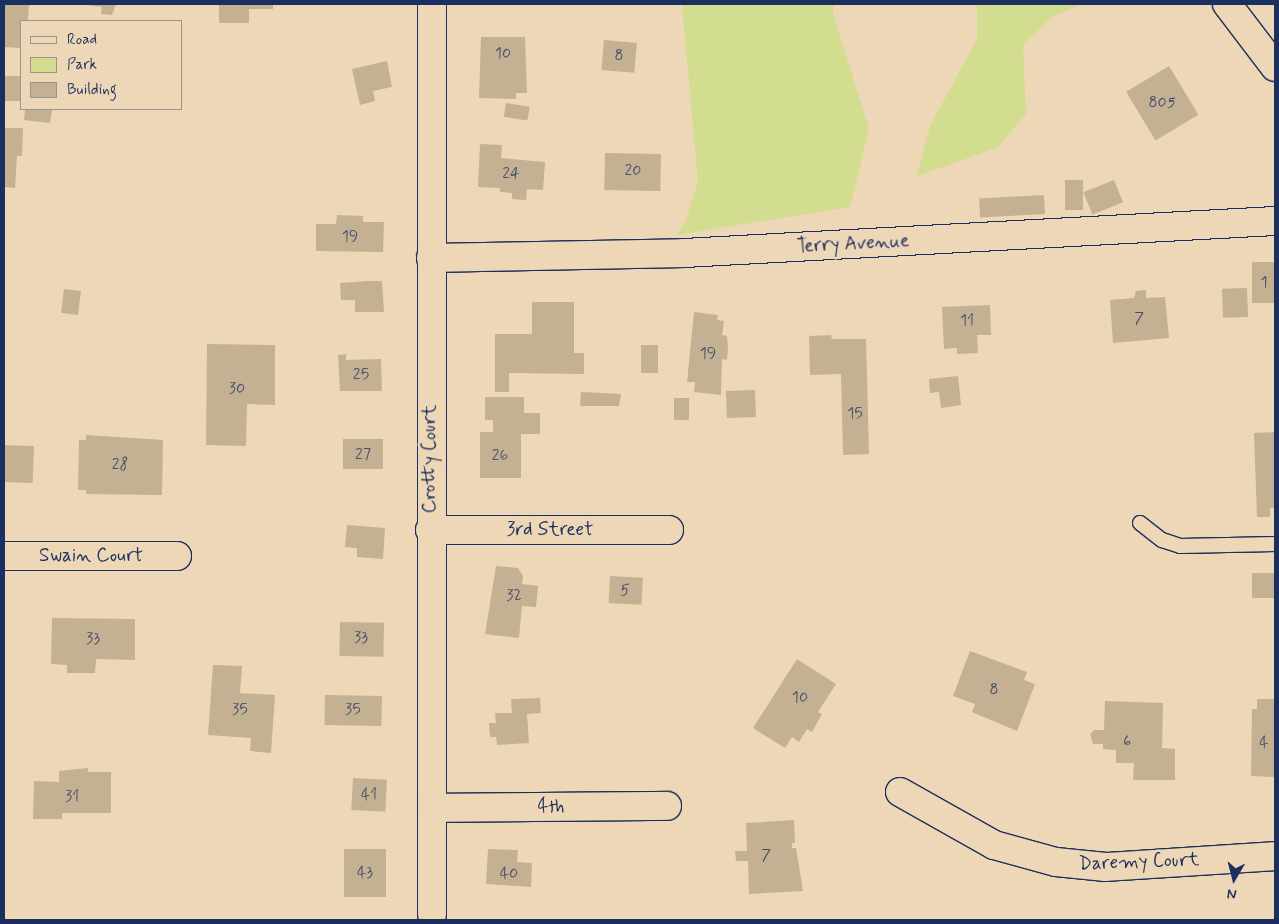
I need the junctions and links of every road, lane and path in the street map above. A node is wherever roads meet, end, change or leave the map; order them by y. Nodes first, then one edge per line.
1 (432, 4) edge
2 (1227, 4) edge
3 (1275, 67) edge
4 (1275, 221) edge
5 (431, 258) junction
6 (1140, 523) dead end
7 (430, 530) junction
8 (669, 530) dead end
9 (1275, 544) edge
10 (4, 556) edge
11 (177, 556) dead end
12 (900, 792) dead end
13 (668, 806) dead end
14 (434, 808) junction
15 (1275, 856) edge
16 (432, 914) dead end

1 - 5 street, Crotty Court
2 - 3 street
4 - 5 street, Terry Avenue
5 - 7 street, Crotty Court
6 - 9 lane
7 - 8 street, 3rd Street
7 - 14 street, Crotty Court
10 - 11 street, Swain Court
12 - 15 street, Daremy Court
13 - 14 street, 4th
14 - 16 street, Crotty Court

